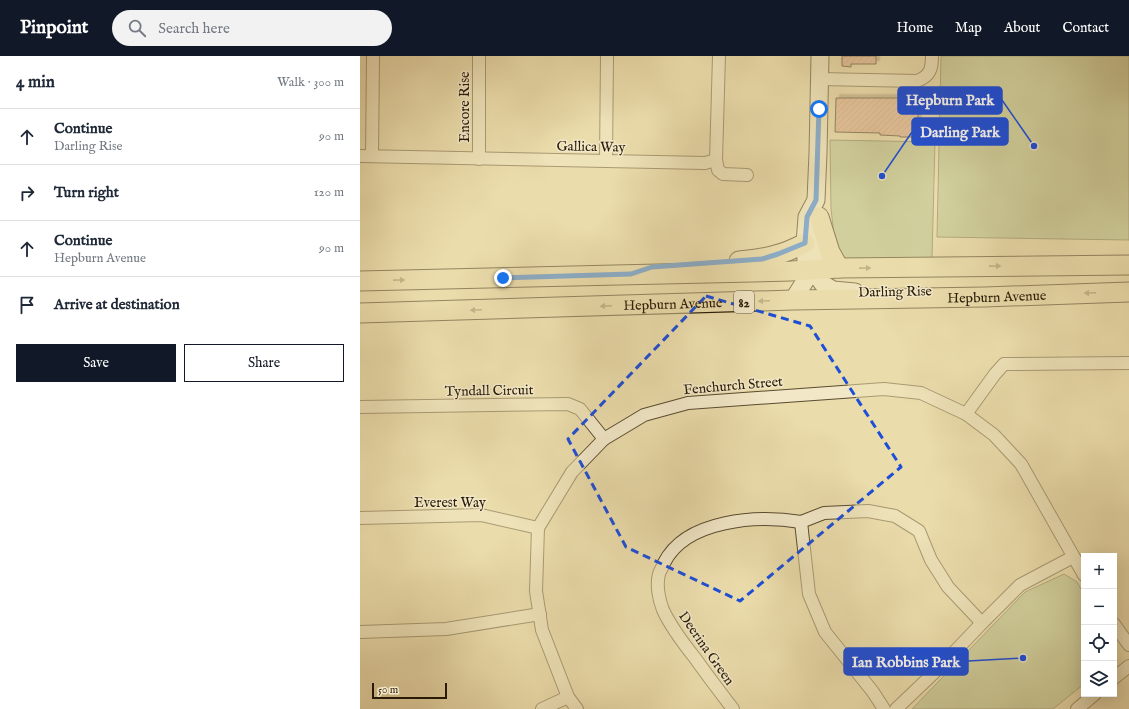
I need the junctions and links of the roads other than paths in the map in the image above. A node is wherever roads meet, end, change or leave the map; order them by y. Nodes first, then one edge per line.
1 (373, 56) edge
2 (479, 56) edge
3 (607, 56) edge
4 (719, 56) edge
5 (820, 56) edge
6 (932, 56) edge
7 (820, 80) junction
8 (366, 156) edge
9 (479, 159) junction
10 (716, 160) junction
11 (606, 161) junction
12 (747, 175) dead end
13 (817, 208) junction
14 (805, 243) junction
15 (1129, 265) edge
16 (839, 268) junction
17 (812, 270) junction
18 (631, 274) junction
19 (360, 281) edge
20 (1129, 292) edge
21 (985, 297) junction
22 (793, 300) junction
23 (360, 313) edge
24 (1129, 363) edge
25 (360, 407) edge
26 (966, 414) junction
27 (604, 438) junction
28 (360, 518) edge
29 (800, 522) junction
30 (538, 528) junction
31 (1073, 557) junction
32 (1081, 571) edge
33 (540, 614) junction
34 (982, 622) junction
35 (1115, 625) edge
36 (360, 632) edge
37 (1129, 645) edge
38 (1129, 666) edge
39 (1117, 676) edge
40 (568, 697) junction
41 (1091, 697) edge
42 (542, 709) edge
43 (577, 709) edge
44 (733, 709) edge
45 (884, 709) edge
46 (896, 709) edge
47 (1077, 709) edge

1 - 8 street
2 - 9 street, Encore Rise
3 - 11 street
4 - 10 street
5 - 7 street, Darling Rise
6 - 7 street
7 - 13 street, Darling Rise
8 - 9 street, Gallica Way
9 - 11 street, Gallica Way
10 - 11 street, Gallica Way
10 - 12 street
13 - 14 street, Darling Rise
13 - 16 main road
13 - 17 street, Darling Rise
14 - 17 street, Darling Rise
14 - 18 main road
16 -> 15 main road, Hepburn Avenue / 82
16 - 17 main road, Hepburn Avenue / 82
17 - 18 main road, Hepburn Avenue / 82
17 - 21 street, Darling Rise
17 - 22 street, Darling Rise
19 -> 18 main road, Hepburn Avenue / 82
20 -> 21 main road, Hepburn Avenue / 82
21 - 22 main road, Hepburn Avenue / 82
22 -> 23 main road, Hepburn Avenue / 82
24 - 26 street
25 - 27 street, Tyndall Circuit
26 - 27 street, Fenchurch Street
26 - 31 street, Fenchurch Street
27 - 30 street, Fenchurch Street
28 - 30 street, Everest Way
29 - 34 street
29 - 44 street, Deerina Green
29 - 45 street
30 - 33 street, Fenchurch Street
31 - 32 street, Fenchurch Street
31 - 34 street
33 - 36 street
33 - 40 street, Fenchurch Street
34 - 46 street
35 - 37 street
38 - 39 street
40 - 42 street
40 - 43 street, Fenchurch Street
41 - 47 street

